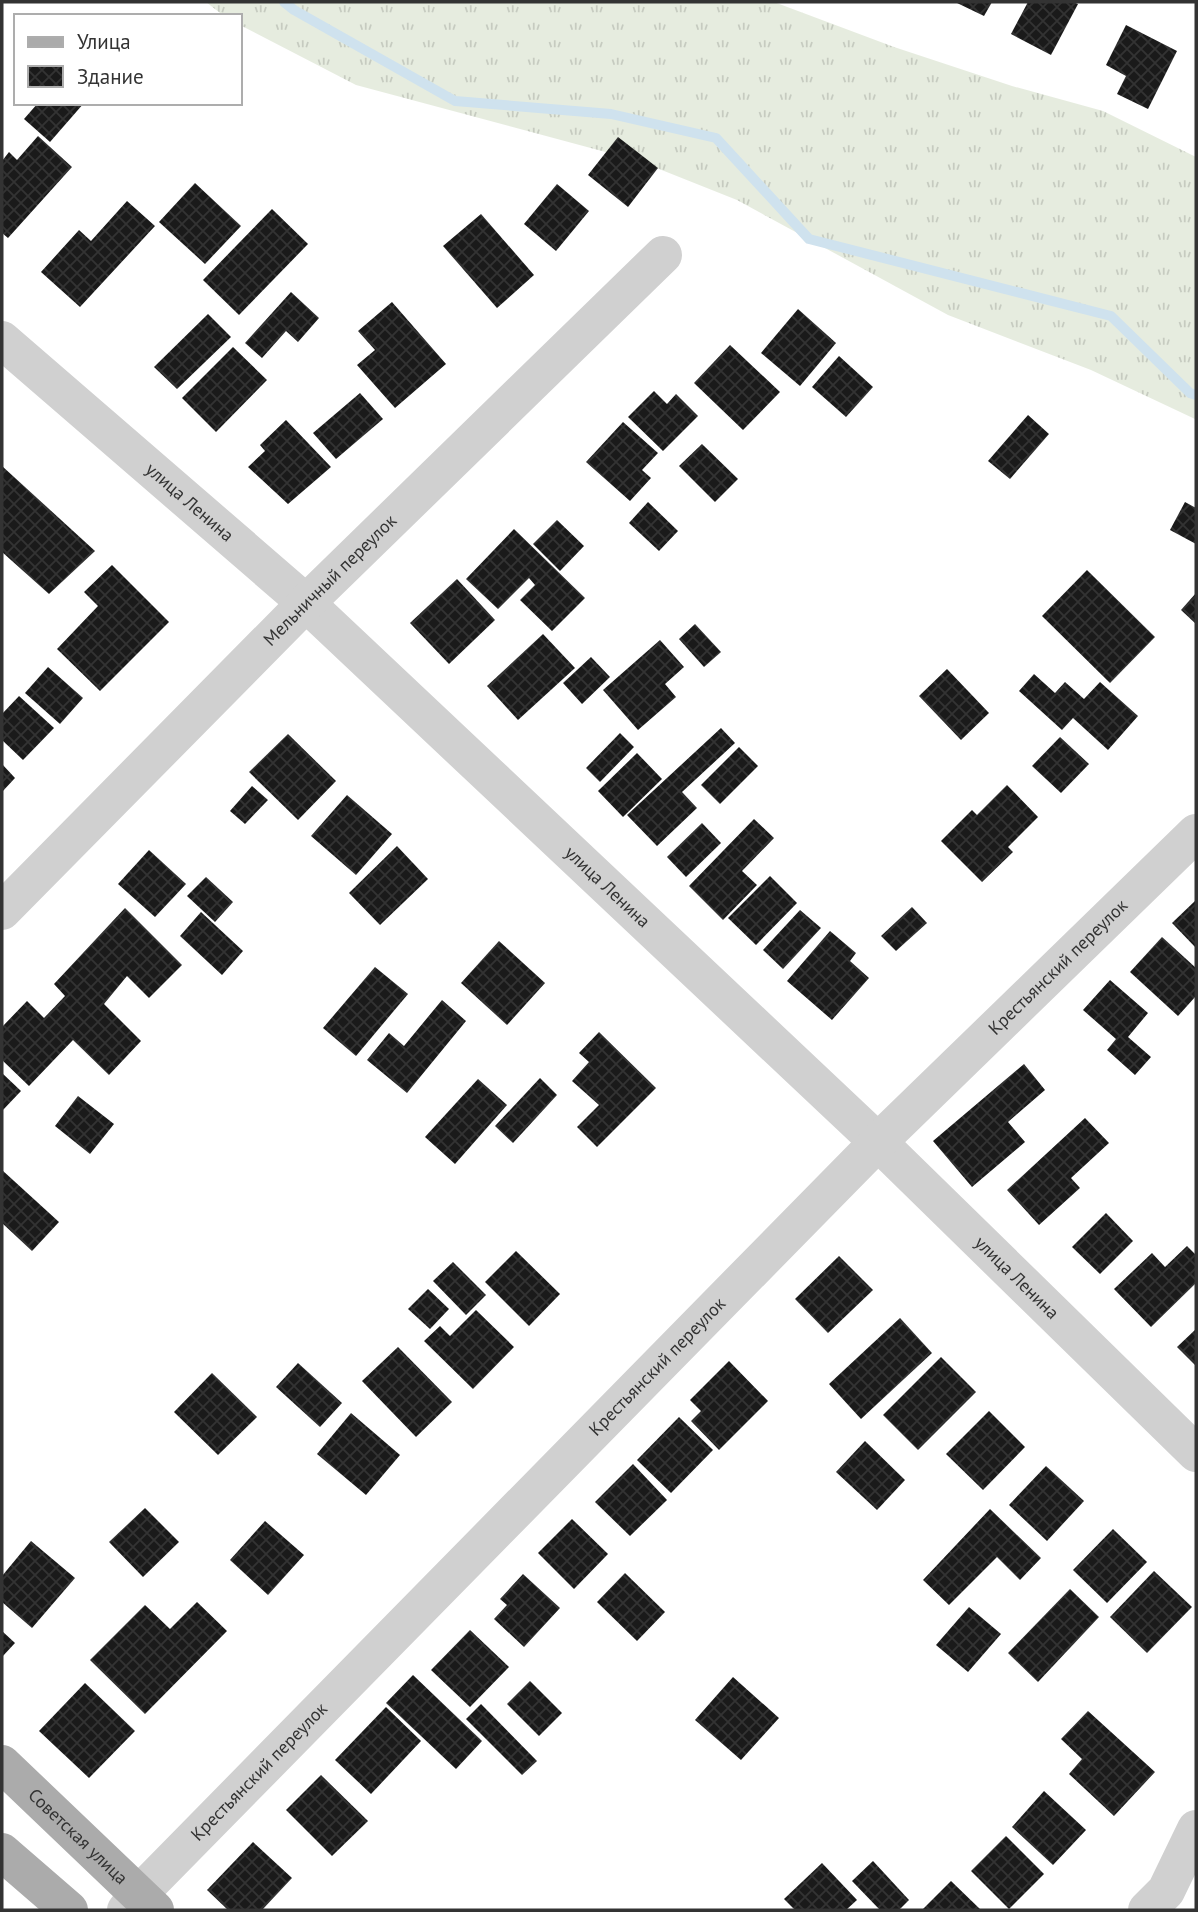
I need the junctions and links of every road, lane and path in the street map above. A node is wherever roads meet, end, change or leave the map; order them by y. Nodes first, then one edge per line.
1 (663, 255) dead end
2 (2, 340) edge
3 (306, 603) junction
4 (1196, 833) edge
5 (2, 911) edge
6 (877, 1142) junction
7 (1196, 1453) edge
8 (2, 1764) edge
9 (1196, 1829) edge
10 (2, 1852) edge
11 (140, 1905) edge
12 (69, 1910) edge
13 (1147, 1910) edge

1 - 3 street, Мельничный переулок
2 - 3 street, улица Ленина
3 - 5 street, Мельничный переулок
3 - 6 street, улица Ленина
4 - 6 street, Крестьянский переулок
6 - 7 street, улица Ленина
6 - 11 street, Крестьянский переулок
8 - 11 main road, Советская улица
9 - 13 street
10 - 12 main road

